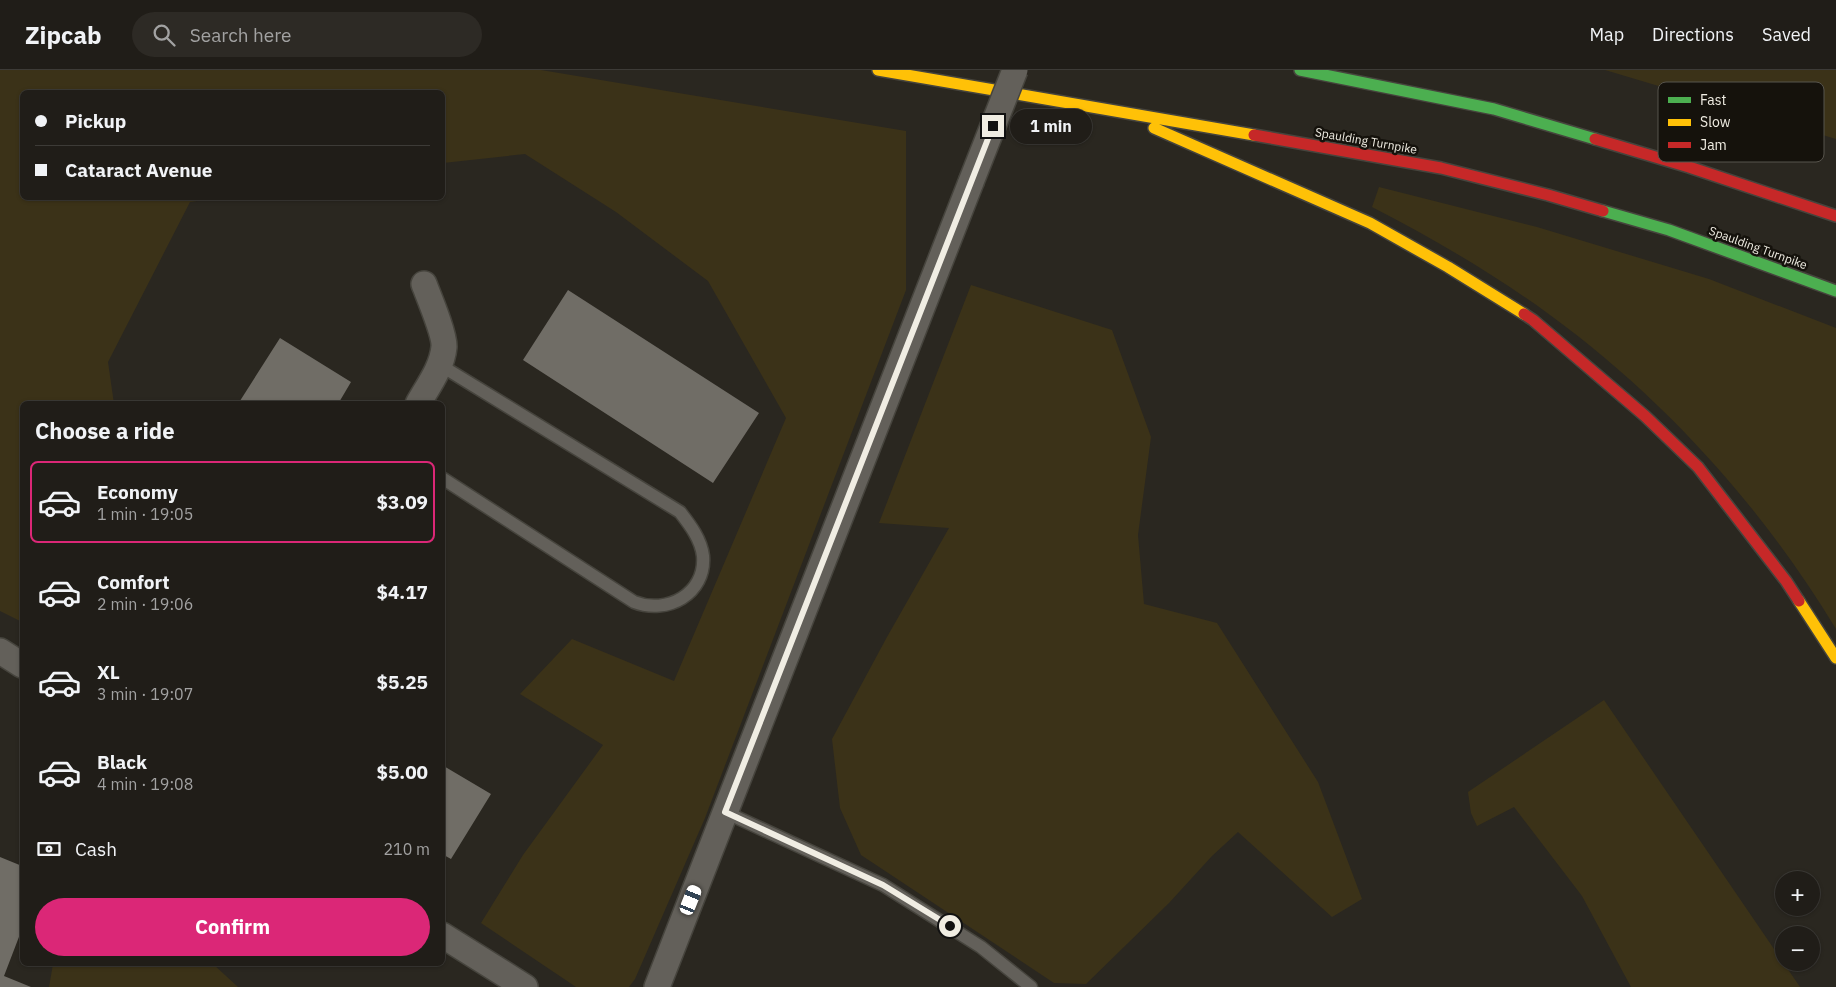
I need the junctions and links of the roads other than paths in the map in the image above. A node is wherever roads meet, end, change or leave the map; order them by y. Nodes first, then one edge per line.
1 (878, 70) edge
2 (1015, 70) edge
3 (1300, 70) edge
4 (1111, 110) junction
5 (1658, 158) edge
6 (1672, 162) edge
7 (1836, 216) edge
8 (424, 284) dead end
9 (1836, 291) edge
10 (440, 365) junction
11 (420, 401) edge
12 (445, 480) edge
13 (0, 651) edge
14 (1836, 658) edge
15 (20, 665) edge
16 (725, 812) junction
17 (445, 937) edge
18 (525, 987) edge
19 (657, 987) edge
20 (1030, 987) edge

1 - 4 highway, Spaulding Turnpike
2 - 16 street, bridge
3 - 5 highway
4 - 9 highway, Spaulding Turnpike
4 - 14 highway
6 - 7 highway
8 - 10 street
10 - 11 street
10 - 12 lane
13 - 15 street
16 - 19 street
16 - 20 lane
17 - 18 street

